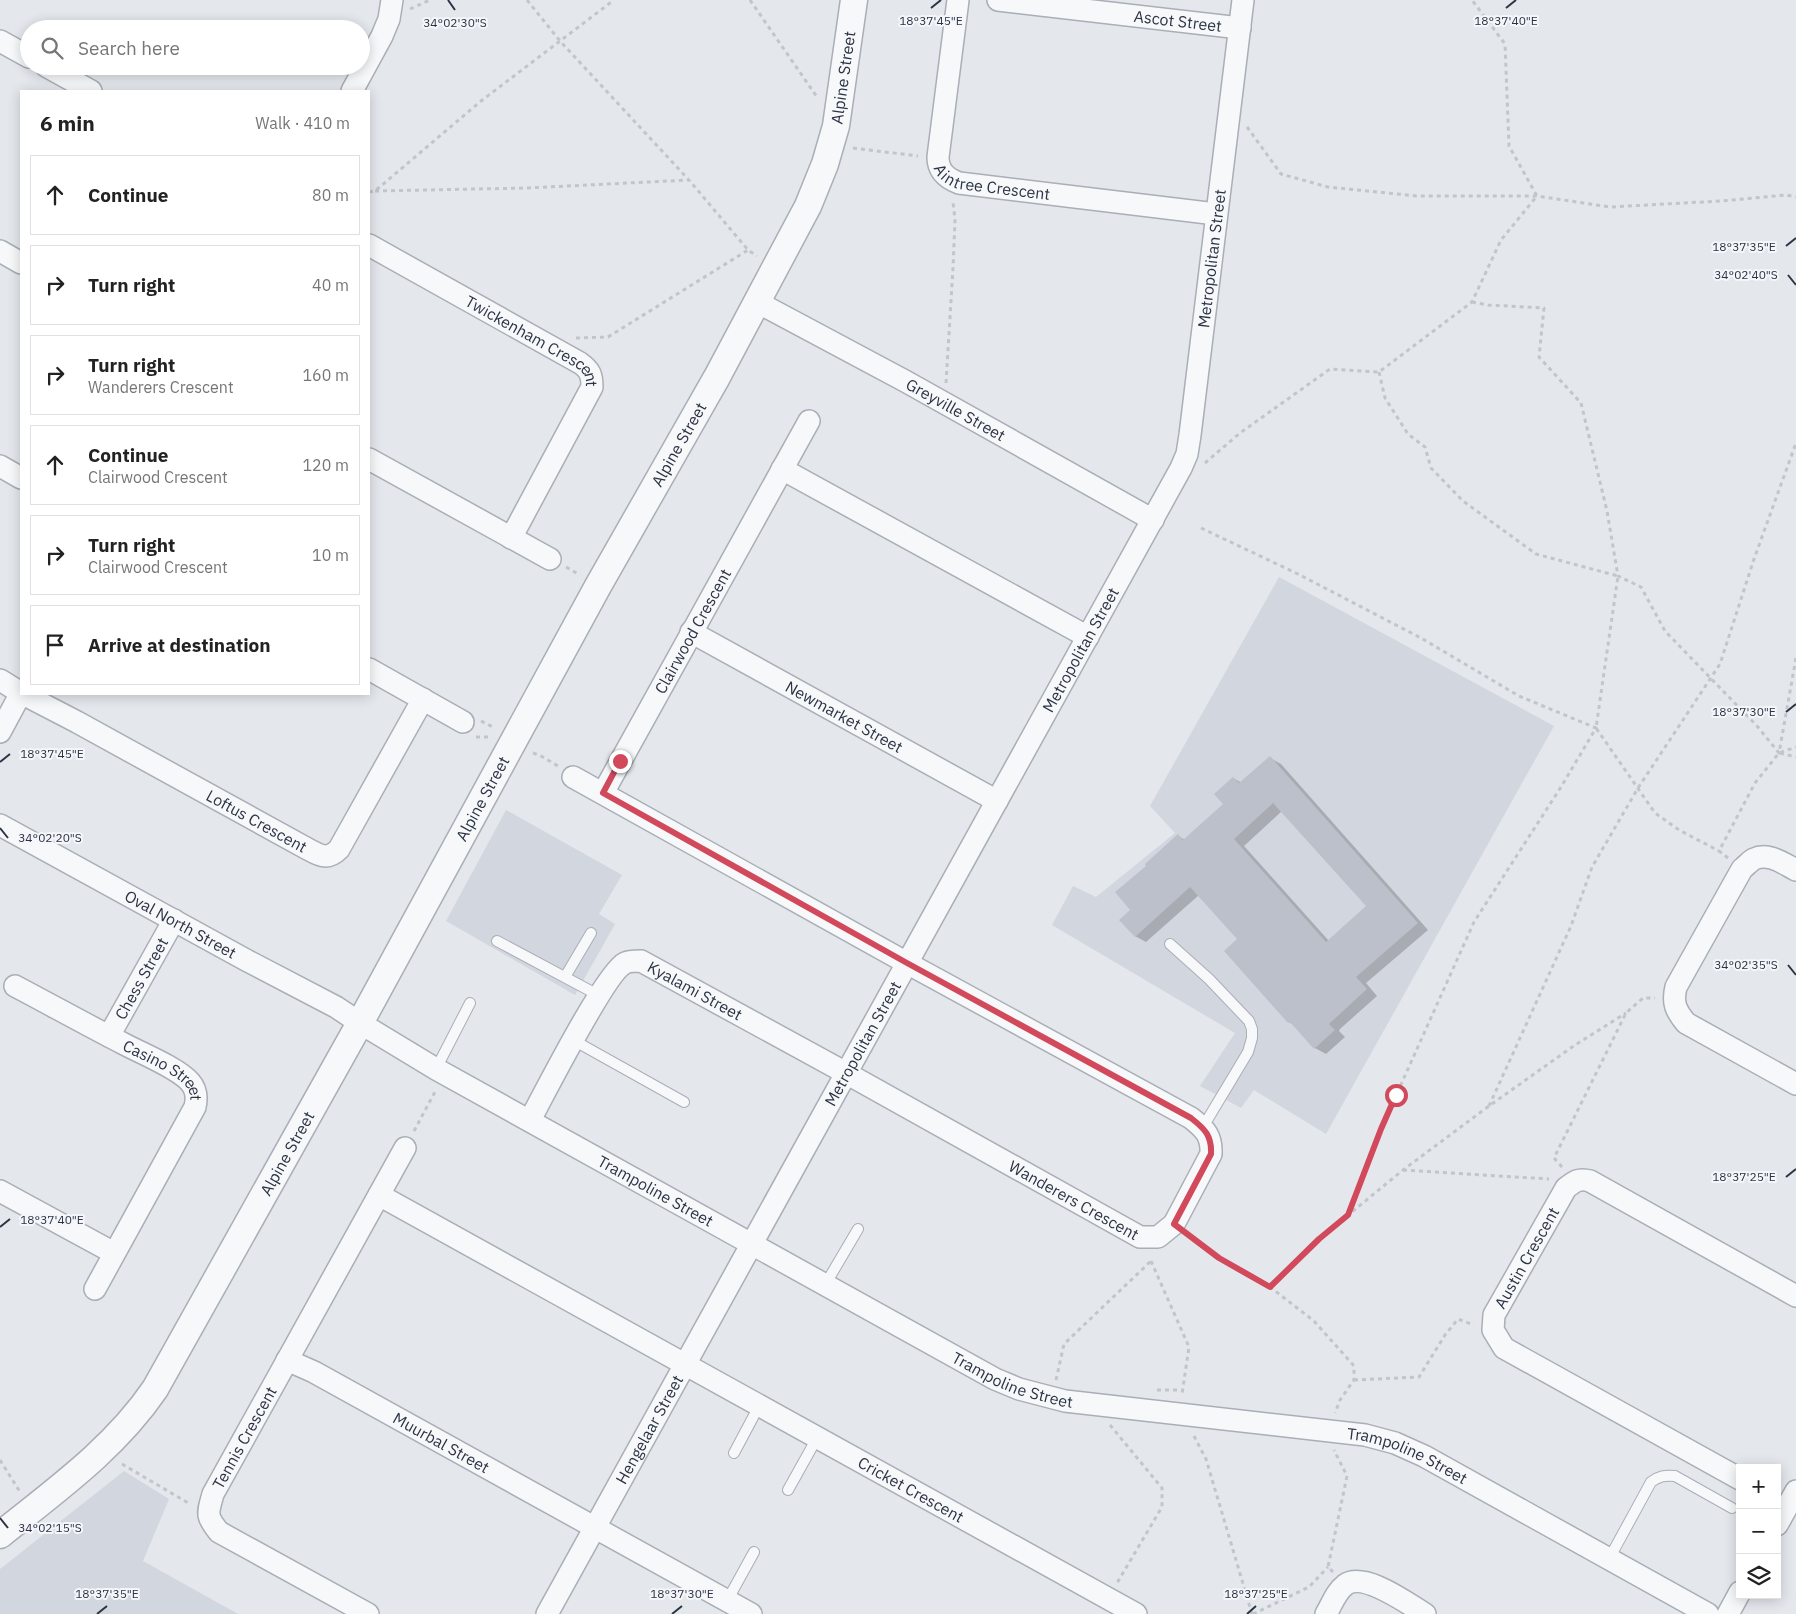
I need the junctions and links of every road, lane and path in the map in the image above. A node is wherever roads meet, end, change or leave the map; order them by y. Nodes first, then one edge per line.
1 (392, 0) edge
2 (527, 0) edge
3 (614, 0) edge
4 (750, 0) edge
5 (854, 0) edge
6 (958, 0) edge
7 (998, 0) edge
8 (1243, 0) edge
9 (1472, 0) edge
10 (1240, 28) junction
11 (0, 41) edge
12 (560, 41) junction
13 (20, 51) edge
14 (370, 58) edge
15 (63, 75) edge
16 (361, 75) edge
17 (90, 90) edge
18 (353, 90) edge
19 (820, 102) dead end
20 (1230, 104) junction
21 (853, 148) dead end
22 (919, 156) dead end
23 (689, 180) junction
24 (375, 191) junction
25 (370, 192) edge
26 (1537, 196) junction
27 (1796, 197) edge
28 (953, 200) dead end
29 (1216, 214) junction
30 (370, 246) edge
31 (748, 250) junction
32 (0, 251) edge
33 (760, 258) dead end
34 (20, 262) edge
35 (757, 302) junction
36 (1472, 302) junction
37 (572, 338) dead end
38 (1379, 372) junction
39 (946, 388) dead end
40 (809, 421) dead end
41 (1796, 443) edge
42 (370, 460) edge
43 (1204, 464) dead end
44 (0, 466) edge
45 (782, 469) junction
46 (20, 477) edge
47 (1153, 520) junction
48 (1201, 528) dead end
49 (511, 538) junction
50 (550, 558) dead end
51 (1618, 576) junction
52 (692, 632) junction
53 (1088, 637) junction
54 (1796, 658) edge
55 (370, 670) edge
56 (1711, 678) junction
57 (0, 680) edge
58 (20, 692) edge
59 (21, 695) edge
60 (26, 695) edge
61 (423, 699) junction
62 (463, 722) dead end
63 (1596, 728) junction
64 (0, 732) edge
65 (1796, 747) edge
66 (533, 753) dead end
67 (1779, 753) junction
68 (1796, 757) edge
69 (568, 772) joint
70 (1638, 788) junction
71 (603, 793) junction
72 (997, 800) junction
73 (0, 826) edge
74 (1719, 851) junction
75 (1742, 869) junction
76 (1796, 870) edge
77 (174, 920) junction
78 (591, 933) dead end
79 (497, 941) dead end
80 (1170, 944) dead end
81 (907, 963) junction
82 (565, 977) junction
83 (15, 986) dead end
84 (600, 996) junction
85 (1673, 997) junction
86 (470, 1003) dead end
87 (1626, 1013) junction
88 (360, 1024) junction
89 (109, 1036) junction
90 (573, 1040) junction
91 (846, 1073) junction
92 (437, 1079) junction
93 (1796, 1084) edge
94 (684, 1102) dead end
95 (1489, 1106) junction
96 (530, 1120) junction
97 (1203, 1127) junction
98 (409, 1142) joint
99 (1403, 1170) junction
100 (1575, 1180) junction
101 (0, 1191) edge
102 (379, 1195) junction
103 (1348, 1215) junction
104 (1174, 1224) junction
105 (858, 1229) dead end
106 (753, 1245) junction
107 (114, 1253) junction
108 (1151, 1261) dead end
109 (826, 1284) junction
110 (1270, 1287) junction
111 (95, 1289) dead end
112 (1796, 1296) edge
113 (1493, 1330) junction
114 (287, 1360) junction
115 (685, 1364) junction
116 (1354, 1380) junction
117 (1052, 1397) junction
118 (759, 1406) junction
119 (1335, 1413) dead end
120 (1108, 1422) dead end
121 (817, 1438) junction
122 (1333, 1448) dead end
123 (734, 1453) dead end
124 (0, 1460) edge
125 (122, 1464) dead end
126 (1736, 1477) edge
127 (788, 1490) dead end
128 (21, 1493) dead end
129 (1789, 1502) edge
130 (197, 1508) dead end
131 (1732, 1508) dead end
132 (1781, 1517) edge
133 (595, 1527) junction
134 (0, 1535) edge
135 (754, 1552) dead end
136 (1609, 1559) junction
137 (1328, 1567) junction
138 (1346, 1584) junction
139 (1108, 1598) junction
140 (1736, 1599) edge
141 (727, 1601) junction
142 (368, 1614) edge
143 (547, 1614) edge
144 (751, 1614) edge
145 (1136, 1614) edge
146 (1253, 1614) edge
147 (1326, 1614) edge
148 (1425, 1614) edge
149 (1708, 1614) edge
150 (1728, 1614) edge

1 - 14 street
2 - 12 path
3 - 12 path
4 - 19 path
5 - 35 street, Alpine Street
6 - 29 street, Aintree Crescent
7 - 10 street, Ascot Street
8 - 10 street, Metropolitan Street
9 - 26 path
10 - 20 street, Metropolitan Street
11 - 13 street
12 - 23 path
12 - 24 path
15 - 17 street
16 - 18 street
20 - 26 path
20 - 29 street, Metropolitan Street
21 - 22 path
23 - 24 path
23 - 31 path
24 - 25 path
26 - 27 path
26 - 36 path
28 - 39 path
29 - 47 street, Metropolitan Street
30 - 49 street, Twickenham Crescent
31 - 33 path
31 - 37 path
32 - 34 street
35 - 47 street, Greyville Street
35 - 88 street, Alpine Street
36 - 38 path
36 - 51 path
38 - 43 path
38 - 51 path
40 - 45 street, Clairwood Crescent
41 - 56 path
42 - 49 street
44 - 46 street
45 - 52 street, Clairwood Crescent
45 - 53 street
47 - 53 street, Metropolitan Street
48 - 63 path
49 - 50 street
51 - 56 path
51 - 63 path
52 - 71 street, Clairwood Crescent
52 - 72 street, Newmarket Street
53 - 72 street, Metropolitan Street
54 - 67 path
55 - 61 street
56 - 67 path
56 - 70 path
57 - 58 street
59 - 64 street
60 - 61 street, Loftus Crescent
61 - 62 street
63 - 70 path
63 - 103 path
65 - 67 path
66 - 69 path
67 - 68 path
67 - 74 path
69 - 71 street
70 - 74 path
70 - 95 path
71 - 81 street
72 - 81 street, Metropolitan Street
73 - 77 street, Oval North Street
74 - 75 path
75 - 76 street
75 - 85 street
77 - 88 street, Oval North Street
77 - 89 street, Chess Street
78 - 82 lane
79 - 82 lane
80 - 97 lane
81 - 91 street, Metropolitan Street
81 - 97 street
82 - 84 lane
83 - 89 street, Casino Street
84 - 90 street, Kyalami Street
84 - 91 street, Kyalami Street
85 - 87 path
85 - 93 street
86 - 92 lane
87 - 95 path
87 - 100 path
88 - 92 street, Trampoline Street
88 - 134 street, Alpine Street
89 - 107 street, Casino Street
90 - 94 lane
90 - 96 street, Kyalami Street
91 - 104 street, Wanderers Crescent
91 - 106 street, Metropolitan Street
92 - 96 street, Trampoline Street
92 - 98 path
95 - 99 path
96 - 106 street, Trampoline Street
97 - 104 street, Wanderers Crescent
98 - 102 street, Tennis Crescent
99 - 100 path
99 - 103 path
100 - 112 street
100 - 113 street, Austin Crescent
101 - 107 street
102 - 114 street, Tennis Crescent
102 - 115 street
103 - 110 path
104 - 110 path
105 - 109 lane
106 - 109 street, Trampoline Street
106 - 115 street, Hengelaar Street
107 - 111 street, Casino Street
108 - 117 path
109 - 117 street, Trampoline Street
110 - 116 path
113 - 116 path
113 - 126 street, Austin Crescent
114 - 133 street, Muurbal Street
114 - 142 street, Tennis Crescent
115 - 118 street, Cricket Crescent
115 - 133 street, Hengelaar Street
116 - 119 path
117 - 136 street, Trampoline Street
118 - 121 street, Cricket Crescent
118 - 123 lane
120 - 139 path
121 - 127 lane
121 - 139 street, Cricket Crescent
122 - 137 path
124 - 128 path
125 - 130 path
129 - 132 street
131 - 136 lane
133 - 141 street, Muurbal Street
133 - 143 street, Hengelaar Street
135 - 141 lane
136 - 149 street, Trampoline Street
137 - 138 path
137 - 146 path
138 - 147 street
138 - 148 street
139 - 145 street, Cricket Crescent
140 - 150 street
141 - 144 street, Muurbal Street

